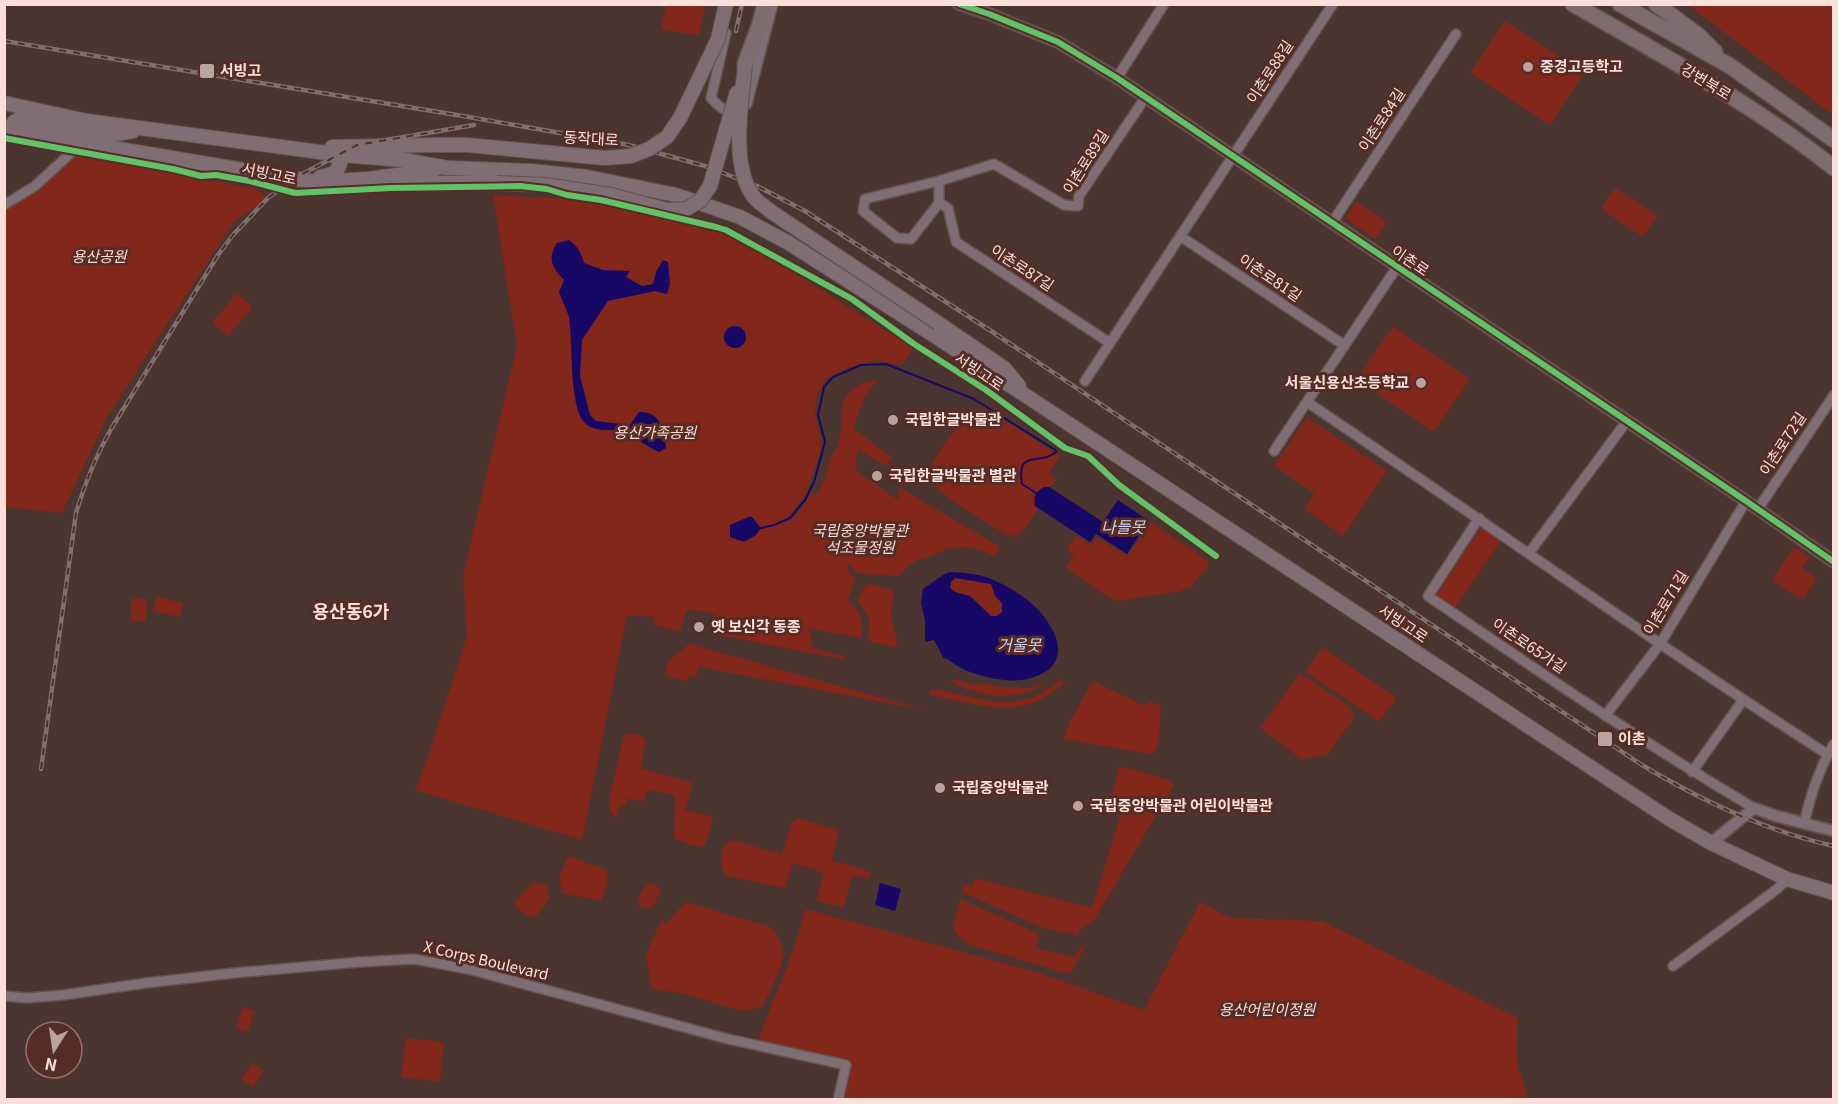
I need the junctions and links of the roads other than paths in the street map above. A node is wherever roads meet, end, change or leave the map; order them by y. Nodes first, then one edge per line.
1 (727, 4) edge
2 (757, 4) edge
3 (765, 4) edge
4 (773, 4) edge
5 (959, 4) edge
6 (1164, 4) edge
7 (1333, 4) edge
8 (1573, 4) edge
9 (1620, 4) edge
10 (1656, 4) edge
11 (1456, 34) dead end
12 (745, 64) junction
13 (1730, 66) junction
14 (1117, 78) junction
15 (1145, 98) junction
16 (4, 103) edge
17 (1816, 126) junction
18 (11, 128) edge
19 (147, 129) junction
20 (1833, 130) edge
21 (1833, 140) edge
22 (89, 144) junction
23 (304, 149) junction
24 (326, 152) junction
25 (1233, 156) junction
26 (448, 168) junction
27 (1833, 168) edge
28 (368, 179) junction
29 (305, 180) junction
30 (939, 181) junction
31 (939, 203) junction
32 (4, 205) edge
33 (1332, 223) junction
34 (1180, 236) junction
35 (1397, 267) junction
36 (1110, 343) junction
37 (1344, 345) junction
38 (1085, 381) dead end
39 (1833, 395) edge
40 (1030, 399) junction
41 (1307, 402) junction
42 (1627, 421) junction
43 (1274, 451) dead end
44 (1746, 501) junction
45 (1758, 509) junction
46 (1479, 518) junction
47 (1529, 553) junction
48 (1833, 562) edge
49 (1660, 644) junction
50 (1743, 700) junction
51 (1605, 716) junction
52 (1833, 744) edge
53 (1827, 754) junction
54 (1692, 772) junction
55 (1754, 808) junction
56 (1804, 824) junction
57 (1833, 831) edge
58 (1711, 843) junction
59 (1787, 879) junction
60 (1833, 893) edge
61 (1673, 966) dead end
62 (4, 996) edge
63 (838, 1100) edge

1 - 4 street
1 - 23 main road, 동작대로, bridge
2 - 12 main road
3 - 12 highway
5 - 14 street, 이촌로
6 - 14 street
7 - 25 street, 이촌로88길
8 - 27 highway, 강변북로
9 - 13 highway, 강변북로
10 - 13 highway
11 - 33 street, 이촌로84길
12 - 28 main road, bridge
12 - 40 main road, bridge
13 - 17 highway, 강변북로
14 - 15 street, 이촌로
15 - 25 street, 이촌로
15 - 30 street, 이촌로89길
16 - 19 main road, 서빙고로
17 - 20 highway
17 - 21 highway, 강변북로
18 - 19 main road, 서빙고로
18 - 22 main road, 서빙고로
19 - 23 main road, 서빙고로
22 - 29 main road, 서빙고로
22 - 32 street
23 - 24 main road, 서빙고로
24 - 26 main road, 서빙고로
24 - 29 main road
25 - 33 street, 이촌로
25 - 34 street
26 - 28 main road, 서빙고로
26 - 40 main road, 서빙고로
28 - 29 main road, 서빙고로
30 - 31 street
30 - 31 street, 이촌로89길
31 - 36 street, 이촌로87길
33 - 35 street, 이촌로
34 - 36 street
34 - 37 street, 이촌로81길
35 - 37 street
35 - 42 street, 이촌로
36 - 38 street
37 - 41 street
39 - 45 street, 이촌로72길
40 - 58 main road, 서빙고로
41 - 43 street
41 - 46 street
42 - 44 street, 이촌로
42 - 47 street
44 - 45 street, 이촌로
44 - 49 street, 이촌로71길
45 - 48 street, 이촌로
46 - 47 street
46 - 51 street, 이촌로65가길
47 - 49 street
49 - 50 street
49 - 51 street, 이촌로71길
50 - 53 street
50 - 54 street
51 - 54 street, 이촌로65가길
52 - 53 street
53 - 56 street
54 - 55 street, 이촌로65가길
55 - 56 street
55 - 58 street
56 - 57 street
58 - 59 main road, 서빙고로
59 - 60 main road, 서빙고로
59 - 61 street
62 - 63 street, X Corps Boulevard

